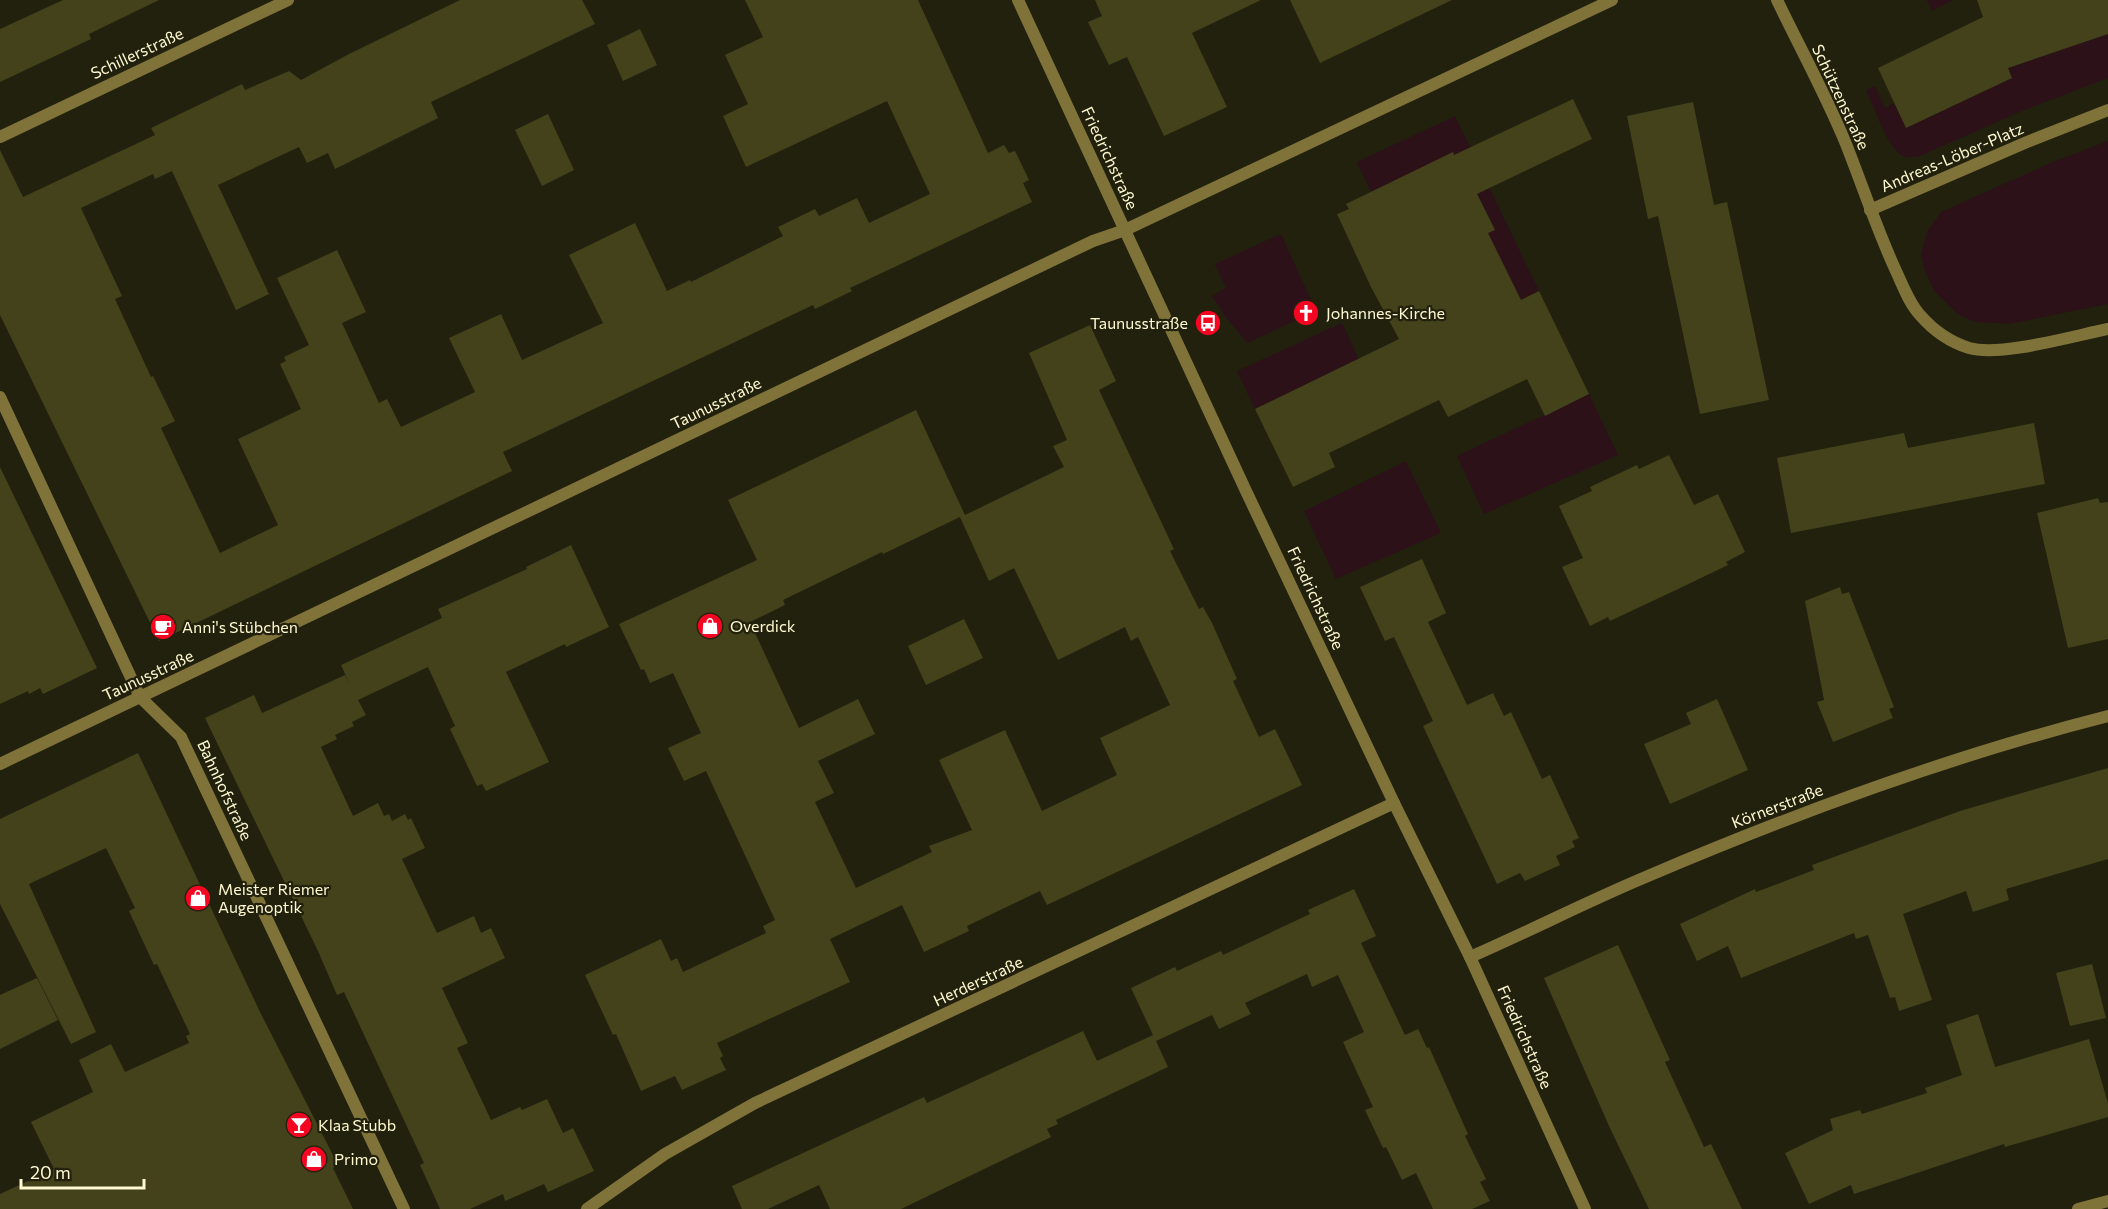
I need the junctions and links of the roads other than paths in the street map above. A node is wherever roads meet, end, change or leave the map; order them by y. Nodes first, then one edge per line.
1 (288, 0) edge
2 (1018, 0) edge
3 (1612, 0) edge
4 (1777, 0) edge
5 (2108, 110) edge
6 (0, 137) edge
7 (1870, 210) junction
8 (1125, 230) junction
9 (2108, 329) edge
10 (0, 397) edge
11 (141, 697) junction
12 (2108, 716) edge
13 (0, 764) edge
14 (1394, 803) junction
15 (1470, 957) junction
16 (2108, 1201) edge
17 (404, 1209) edge
18 (587, 1209) edge
19 (1585, 1209) edge
20 (2078, 1209) edge

1 - 6 street, Schillerstraße
2 - 8 street, Friedrichstraße
3 - 8 street, Taunusstraße
4 - 7 street, Schützenstraße
5 - 7 street, Andreas-Löber-Platz
7 - 9 street, Andreas-Löber-Platz
8 - 11 street, Taunusstraße
8 - 14 street, Friedrichstraße
10 - 11 street, Bahnhofstraße
11 - 13 street, Taunusstraße
11 - 17 street, Bahnhofstraße
12 - 15 street, Körnerstraße
14 - 15 street, Friedrichstraße
14 - 18 street, Herderstraße
15 - 19 street, Friedrichstraße
16 - 20 street

